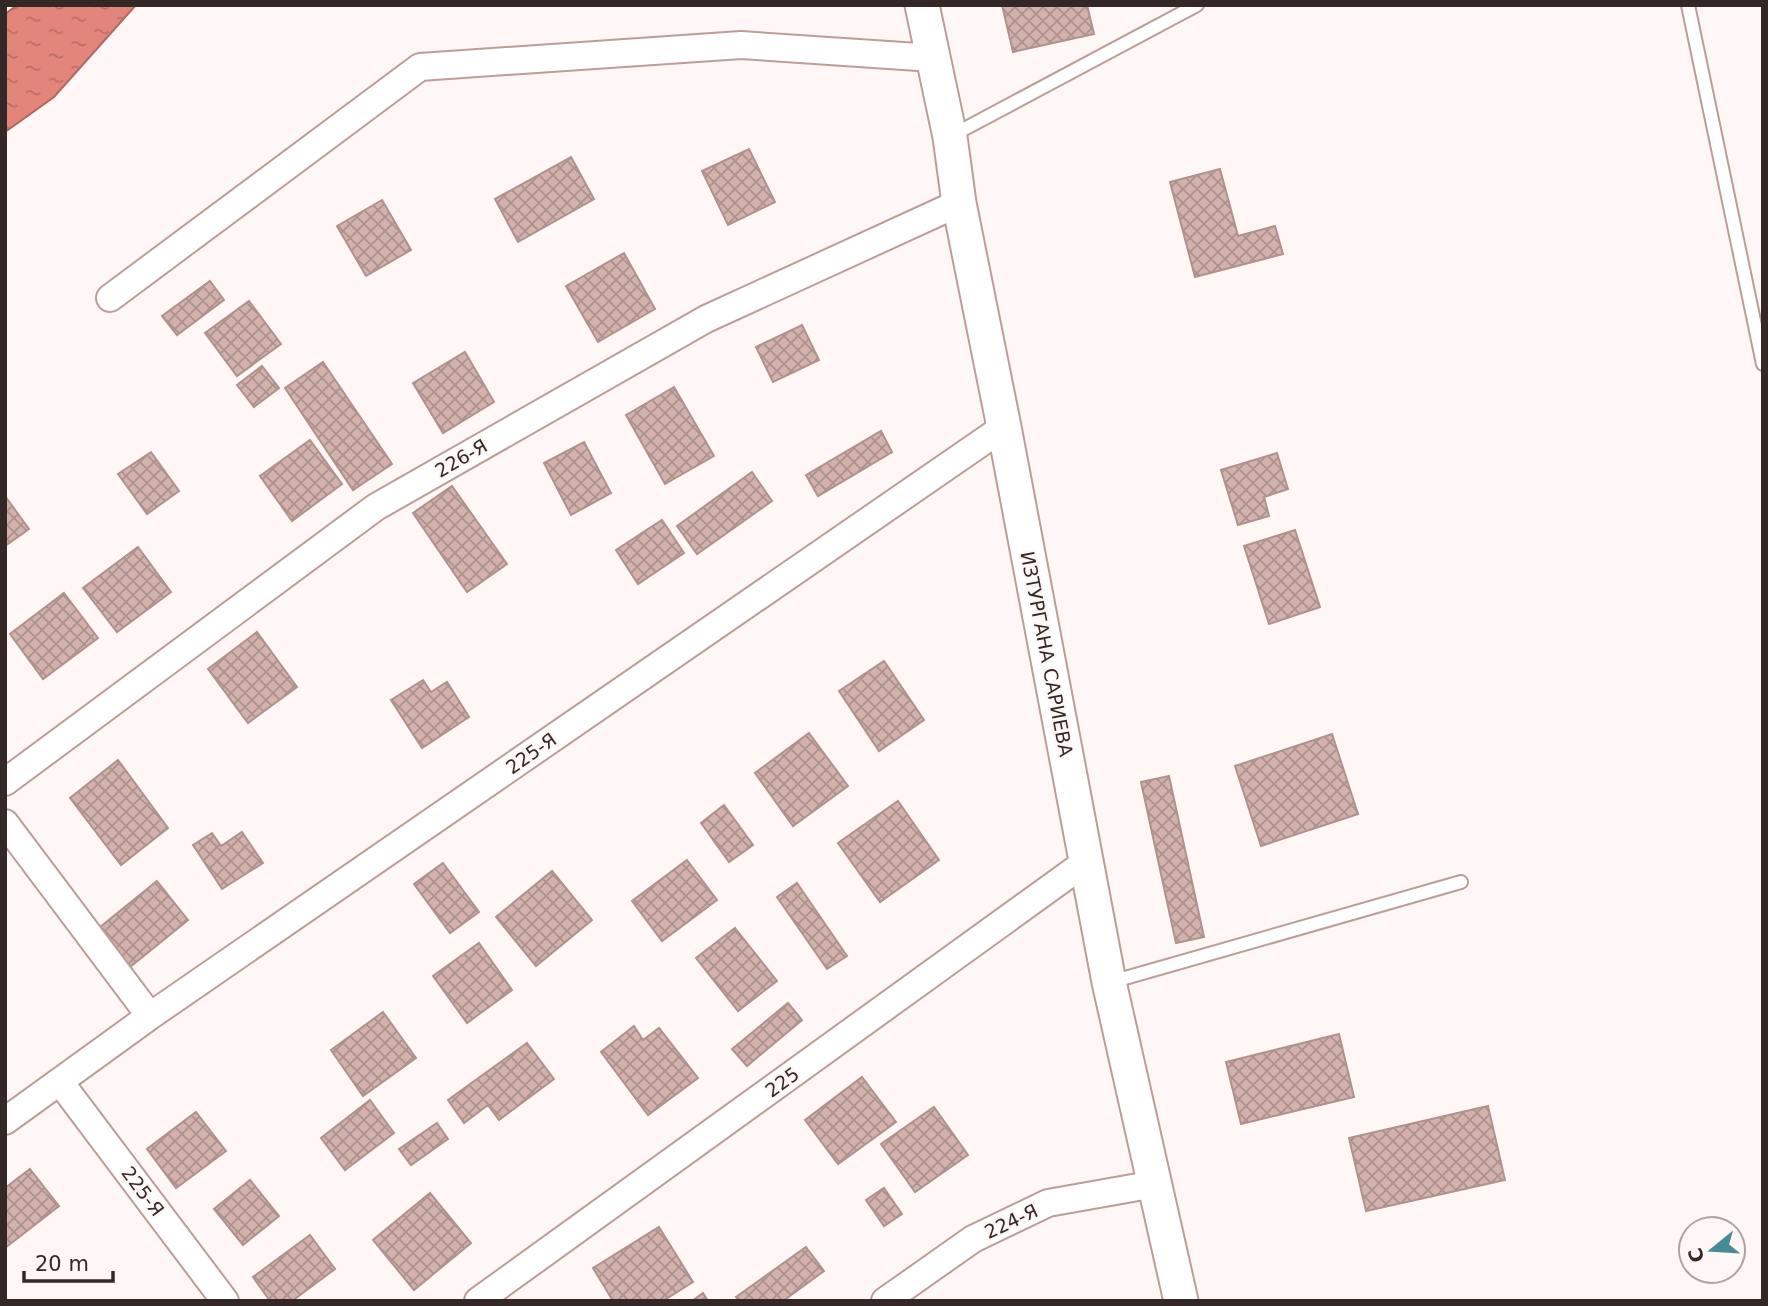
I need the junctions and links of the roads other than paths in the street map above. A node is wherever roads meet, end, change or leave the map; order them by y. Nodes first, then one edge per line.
1 (922, 5) edge
2 (1197, 5) edge
3 (1688, 5) edge
4 (933, 58) junction
5 (950, 137) junction
6 (959, 203) junction
7 (110, 298) dead end
8 (1763, 364) edge
9 (1004, 427) junction
10 (5, 782) edge
11 (5, 823) edge
12 (1086, 862) junction
13 (1461, 882) dead end
14 (1109, 982) junction
15 (150, 1016) junction
16 (61, 1082) junction
17 (5, 1121) edge
18 (1155, 1184) junction
19 (225, 1301) edge
20 (478, 1301) edge
21 (885, 1301) edge
22 (1181, 1301) edge

1 - 4 street, ИЗТУРГАНА САРИЕВА
2 - 5 lane
3 - 8 lane
4 - 5 street, ИЗТУРГАНА САРИЕВА
4 - 7 street
5 - 6 street, ИЗТУРГАНА САРИЕВА
6 - 9 street, ИЗТУРГАНА САРИЕВА
6 - 10 street, 226-Я
9 - 12 street, ИЗТУРГАНА САРИЕВА
9 - 15 street, 225-Я
11 - 15 street
12 - 14 street, ИЗТУРГАНА САРИЕВА
12 - 20 street, 225
13 - 14 lane
14 - 18 street, ИЗТУРГАНА САРИЕВА
15 - 16 street, 225-Я
16 - 17 street, 225-Я
16 - 19 street, 225-Я
18 - 21 street, 224-Я
18 - 22 street, ИЗТУРГАНА САРИЕВА

